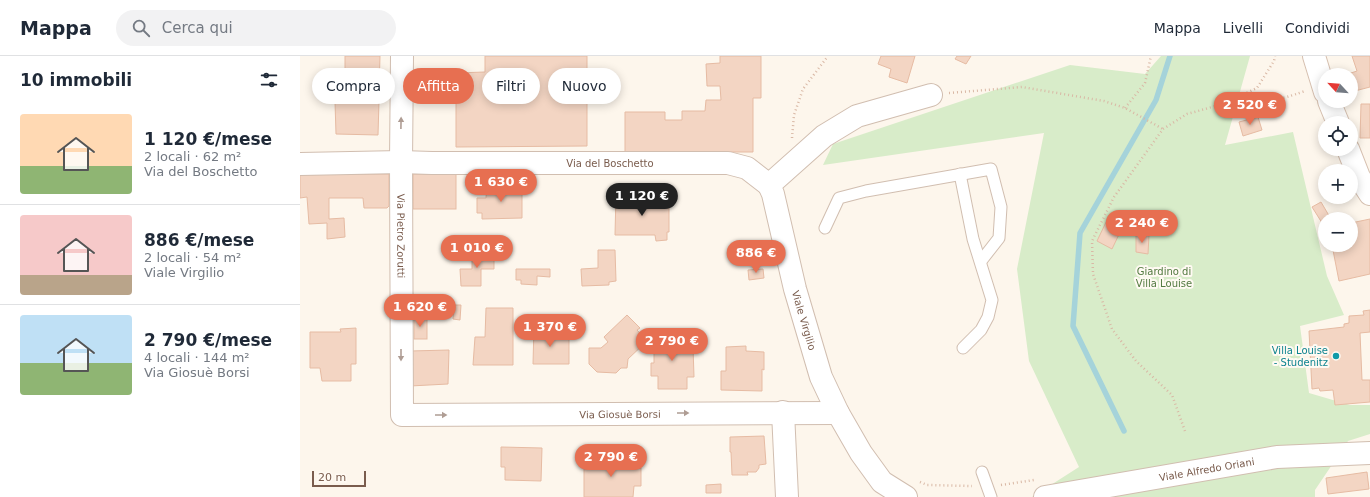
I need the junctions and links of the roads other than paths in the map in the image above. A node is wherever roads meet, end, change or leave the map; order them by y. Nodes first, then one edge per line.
1 (402, 56) edge
2 (1314, 56) edge
3 (1318, 69) edge
4 (931, 95) road end
5 (1351, 156) edge
6 (401, 162) junction
7 (300, 164) edge
8 (960, 174) junction
9 (769, 185) junction
10 (1370, 194) edge
11 (825, 228) dead end
12 (981, 261) junction
13 (963, 348) dead end
14 (783, 412) junction
15 (838, 413) junction
16 (402, 415) joint
17 (1370, 453) edge
18 (982, 472) dead end
19 (911, 488) edge
20 (1040, 489) edge
21 (989, 492) edge
22 (787, 497) edge

6 -> 1 street, Via Pietro Zorutti
2 - 3 street
4 - 9 street
5 - 10 street
6 - 7 street, Via del Boschetto
6 - 9 street, Via del Boschetto
6 -> 16 street, Via Pietro Zorutti
8 - 11 lane
8 - 12 lane
8 - 12 lane
9 - 15 street, Viale Virgilio
12 - 13 lane
14 - 15 street, Via Giosuè Borsi
16 -> 14 street, Via Giosuè Borsi
14 - 22 street
15 - 19 street, Viale Virgilio
17 - 20 street, Viale Alfredo Oriani
18 - 21 lane

